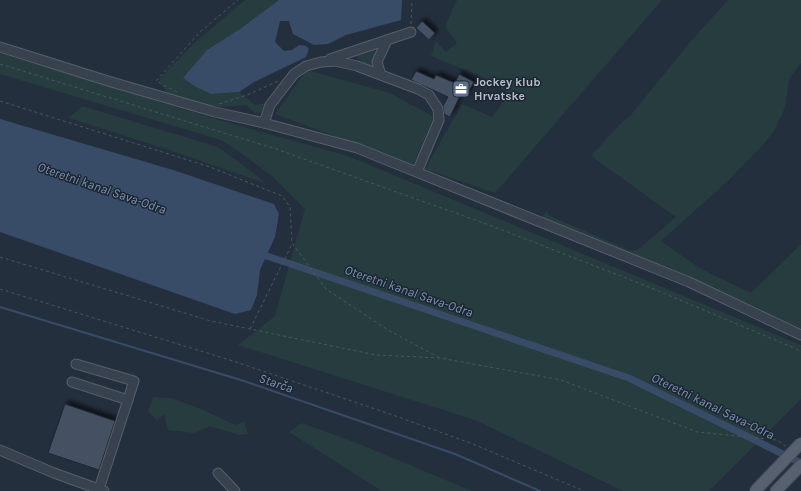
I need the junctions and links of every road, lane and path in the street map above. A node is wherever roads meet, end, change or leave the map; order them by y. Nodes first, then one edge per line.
1 (238, 0) edge
2 (412, 0) edge
3 (411, 32) joint
4 (387, 40) junction
5 (0, 47) edge
6 (321, 62) junction
7 (0, 64) edge
8 (381, 75) junction
9 (280, 80) dead end
10 (181, 94) dead end
11 (0, 101) edge
12 (213, 106) dead end
13 (264, 122) junction
14 (417, 172) junction
15 (292, 243) junction
16 (0, 257) edge
17 (0, 289) edge
18 (250, 329) junction
19 (801, 335) edge
20 (801, 352) edge
21 (440, 358) junction
22 (76, 364) dead end
23 (72, 382) dead end
24 (128, 400) junction
25 (801, 443) edge
26 (789, 448) dead end
27 (0, 450) edge
28 (801, 465) edge
29 (218, 473) dead end
30 (84, 488) edge
31 (101, 490) edge
32 (235, 491) edge
33 (584, 491) edge
34 (755, 491) edge
35 (776, 491) edge

1 - 10 path
2 - 3 path
3 - 4 street
4 - 6 street
4 - 8 street
5 - 13 street
6 - 8 street
6 - 13 street
7 - 20 path
8 - 14 street
9 - 12 path
11 - 15 path
13 - 14 street
14 - 19 street
15 - 18 path
15 - 21 path
16 - 18 path
17 - 33 path
18 - 21 path
21 - 26 path
22 - 24 street
23 - 24 street
24 - 31 street
25 - 34 main road, bridge
27 - 30 street
28 - 35 main road
29 - 32 street
30 - 31 street

